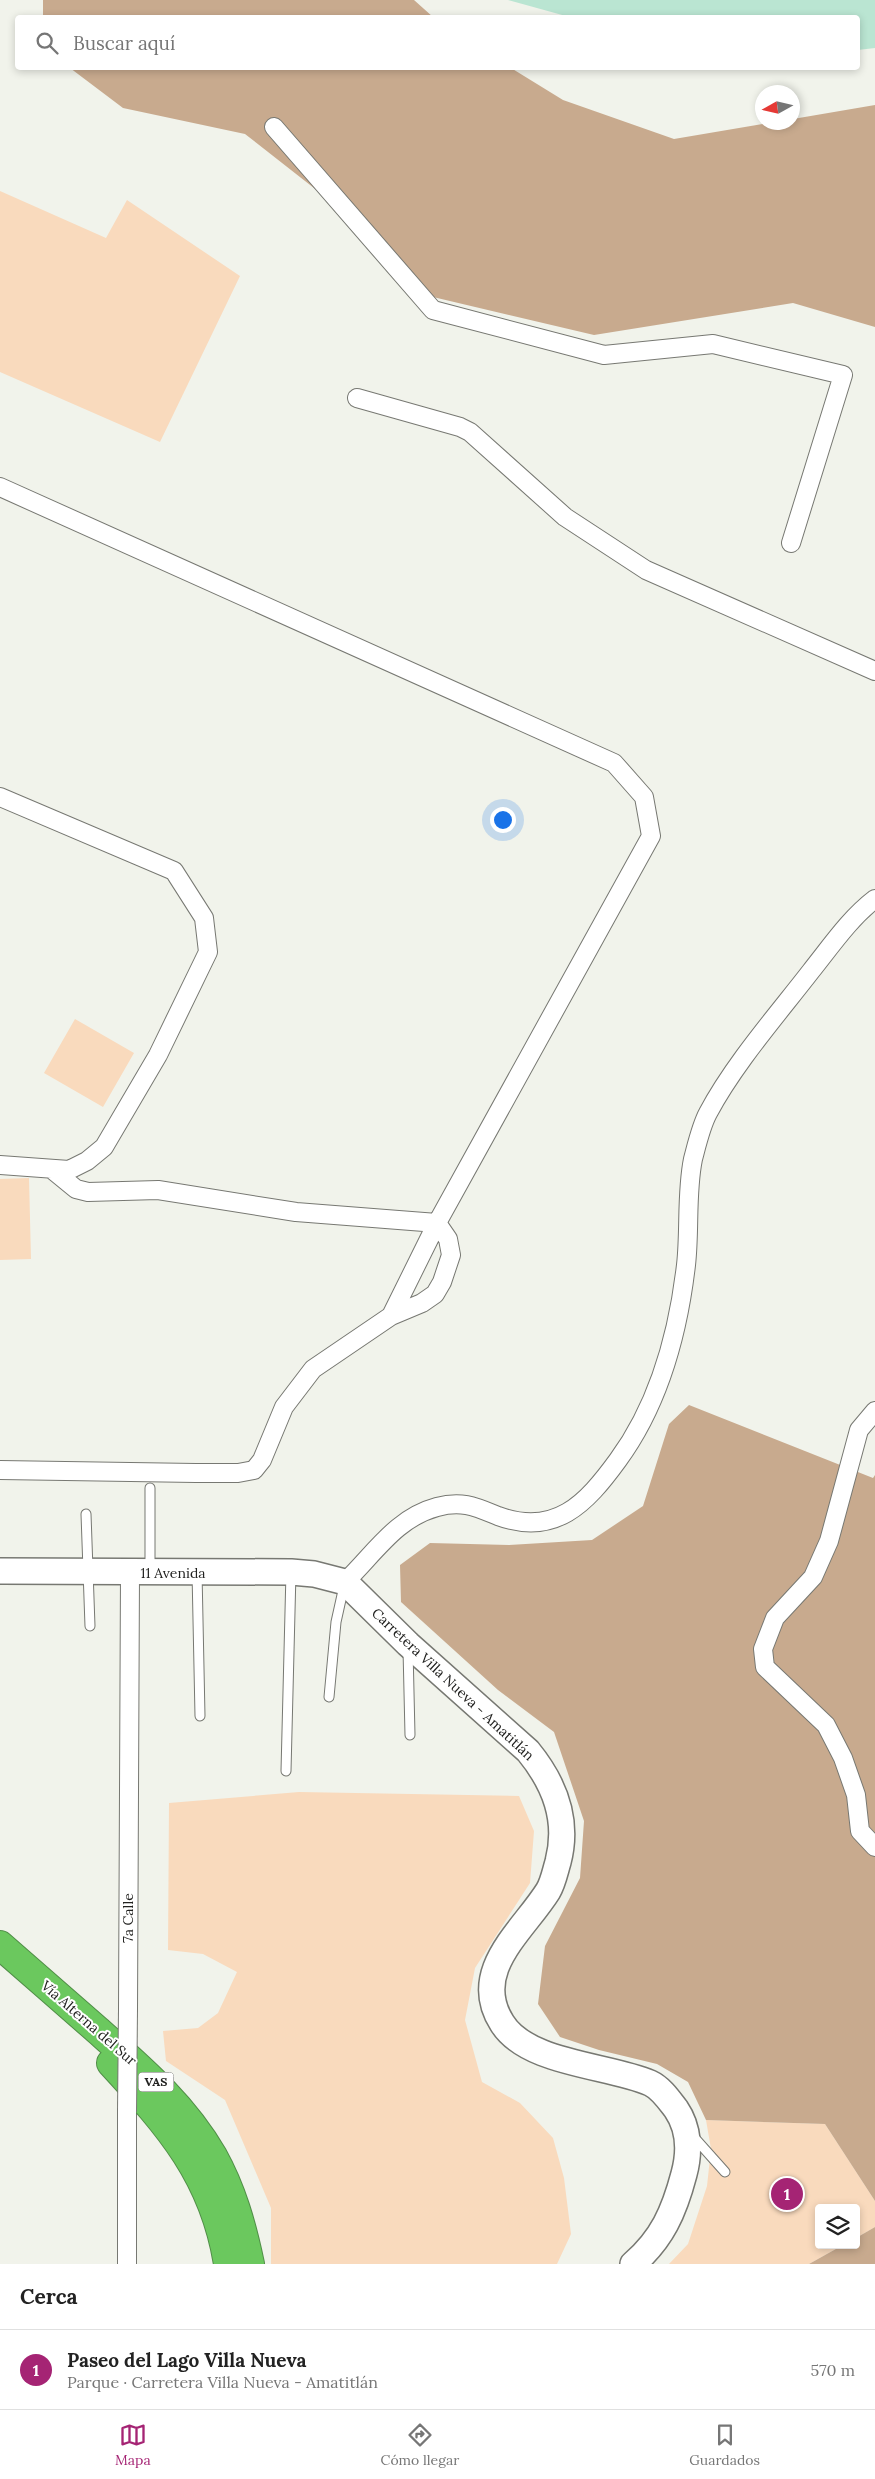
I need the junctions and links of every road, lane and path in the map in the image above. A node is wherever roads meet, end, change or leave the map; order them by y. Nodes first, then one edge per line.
1 (274, 126) dead end
2 (357, 398) dead end
3 (0, 487) edge
4 (791, 543) dead end
5 (875, 671) edge
6 (0, 797) edge
7 (875, 899) edge
8 (0, 1165) edge
9 (54, 1171) junction
10 (437, 1223) junction
11 (391, 1316) junction
12 (875, 1411) edge
13 (0, 1470) edge
14 (150, 1488) dead end
15 (86, 1514) dead end
16 (0, 1571) edge
17 (88, 1572) junction
18 (197, 1572) junction
19 (291, 1572) junction
20 (140, 1573) junction
21 (345, 1582) junction
22 (90, 1626) dead end
23 (408, 1644) junction
24 (329, 1697) dead end
25 (200, 1716) dead end
26 (410, 1735) dead end
27 (286, 1771) dead end
28 (875, 1847) edge
29 (0, 1945) edge
30 (0, 1968) edge
31 (687, 2129) junction
32 (725, 2172) dead end
33 (127, 2264) edge
34 (228, 2264) edge
35 (250, 2264) edge
36 (633, 2264) edge

1 - 4 street
2 - 5 street
3 - 10 street
6 - 9 street
7 - 21 street
8 - 9 street
9 - 10 street
10 - 11 street
10 - 11 street
11 - 13 street
12 - 28 street
14 - 20 lane
15 - 17 lane
16 - 17 street, 11 Avenida
17 - 20 street, 11 Avenida
17 - 22 lane
18 - 19 street, 11 Avenida
18 - 20 street, 11 Avenida
18 - 25 lane
19 - 21 street, 11 Avenida
19 - 27 lane
20 - 33 street, 7a Calle, bridge
21 - 23 street, Carretera Villa Nueva - Amatitlán
21 - 24 lane
23 - 26 lane
23 - 31 street, Carretera Villa Nueva - Amatitlán
29 - 35 highway, Vía Alterna del Sur / VAS
30 - 34 highway, Vía Alterna del Sur / VAS
31 - 32 lane
31 - 36 street

